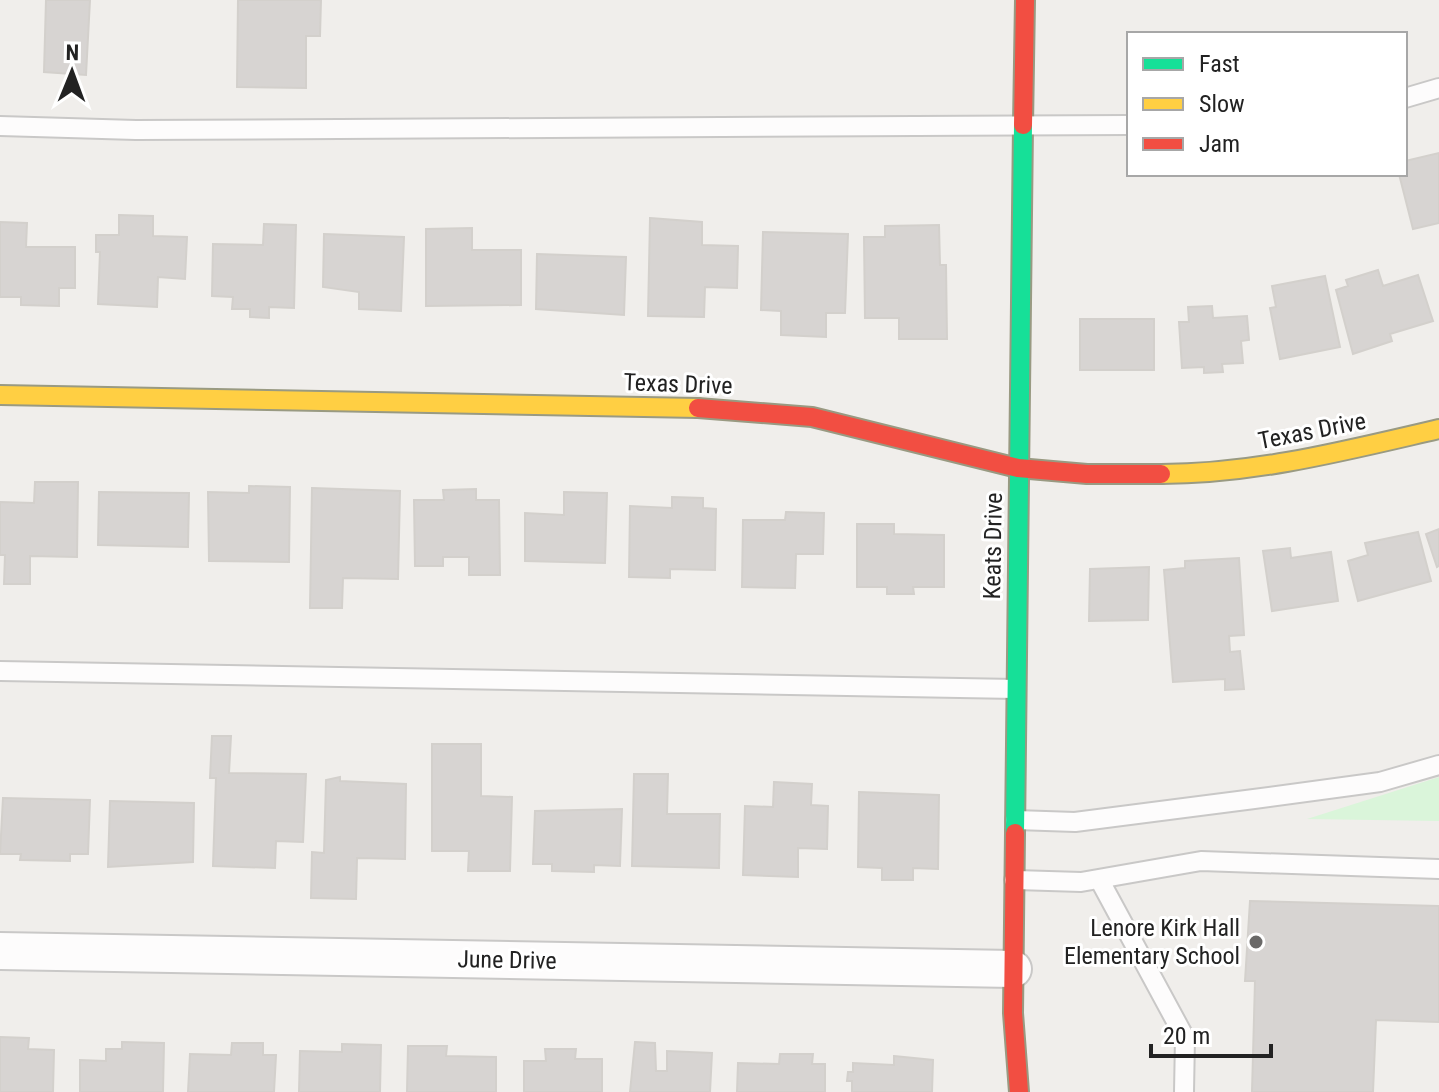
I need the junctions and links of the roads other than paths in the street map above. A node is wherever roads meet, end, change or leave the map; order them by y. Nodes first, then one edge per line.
1 (1025, 0) edge
2 (1439, 88) edge
3 (1407, 97) edge
4 (1127, 125) edge
5 (0, 126) edge
6 (1024, 127) junction
7 (0, 395) edge
8 (1439, 429) edge
9 (1018, 468) junction
10 (0, 671) edge
11 (1016, 689) junction
12 (1439, 765) edge
13 (1015, 820) junction
14 (1439, 869) edge
15 (1099, 879) junction
16 (1014, 880) junction
17 (0, 951) edge
18 (1013, 969) junction
19 (1019, 1092) edge
20 (1184, 1092) edge

1 - 6 street, Keats Drive
2 - 3 lane
4 - 6 lane
5 - 6 lane
6 - 9 street, Keats Drive
7 - 9 street, Texas Drive
8 - 9 street, Texas Drive
9 - 11 street, Keats Drive
10 - 11 lane
11 - 13 street, Keats Drive
12 - 13 lane
13 - 16 street, Keats Drive
14 - 15 lane
15 - 16 lane
15 - 20 lane
16 - 18 street, Keats Drive
17 - 18 street, June Drive
18 - 19 street, Keats Drive

